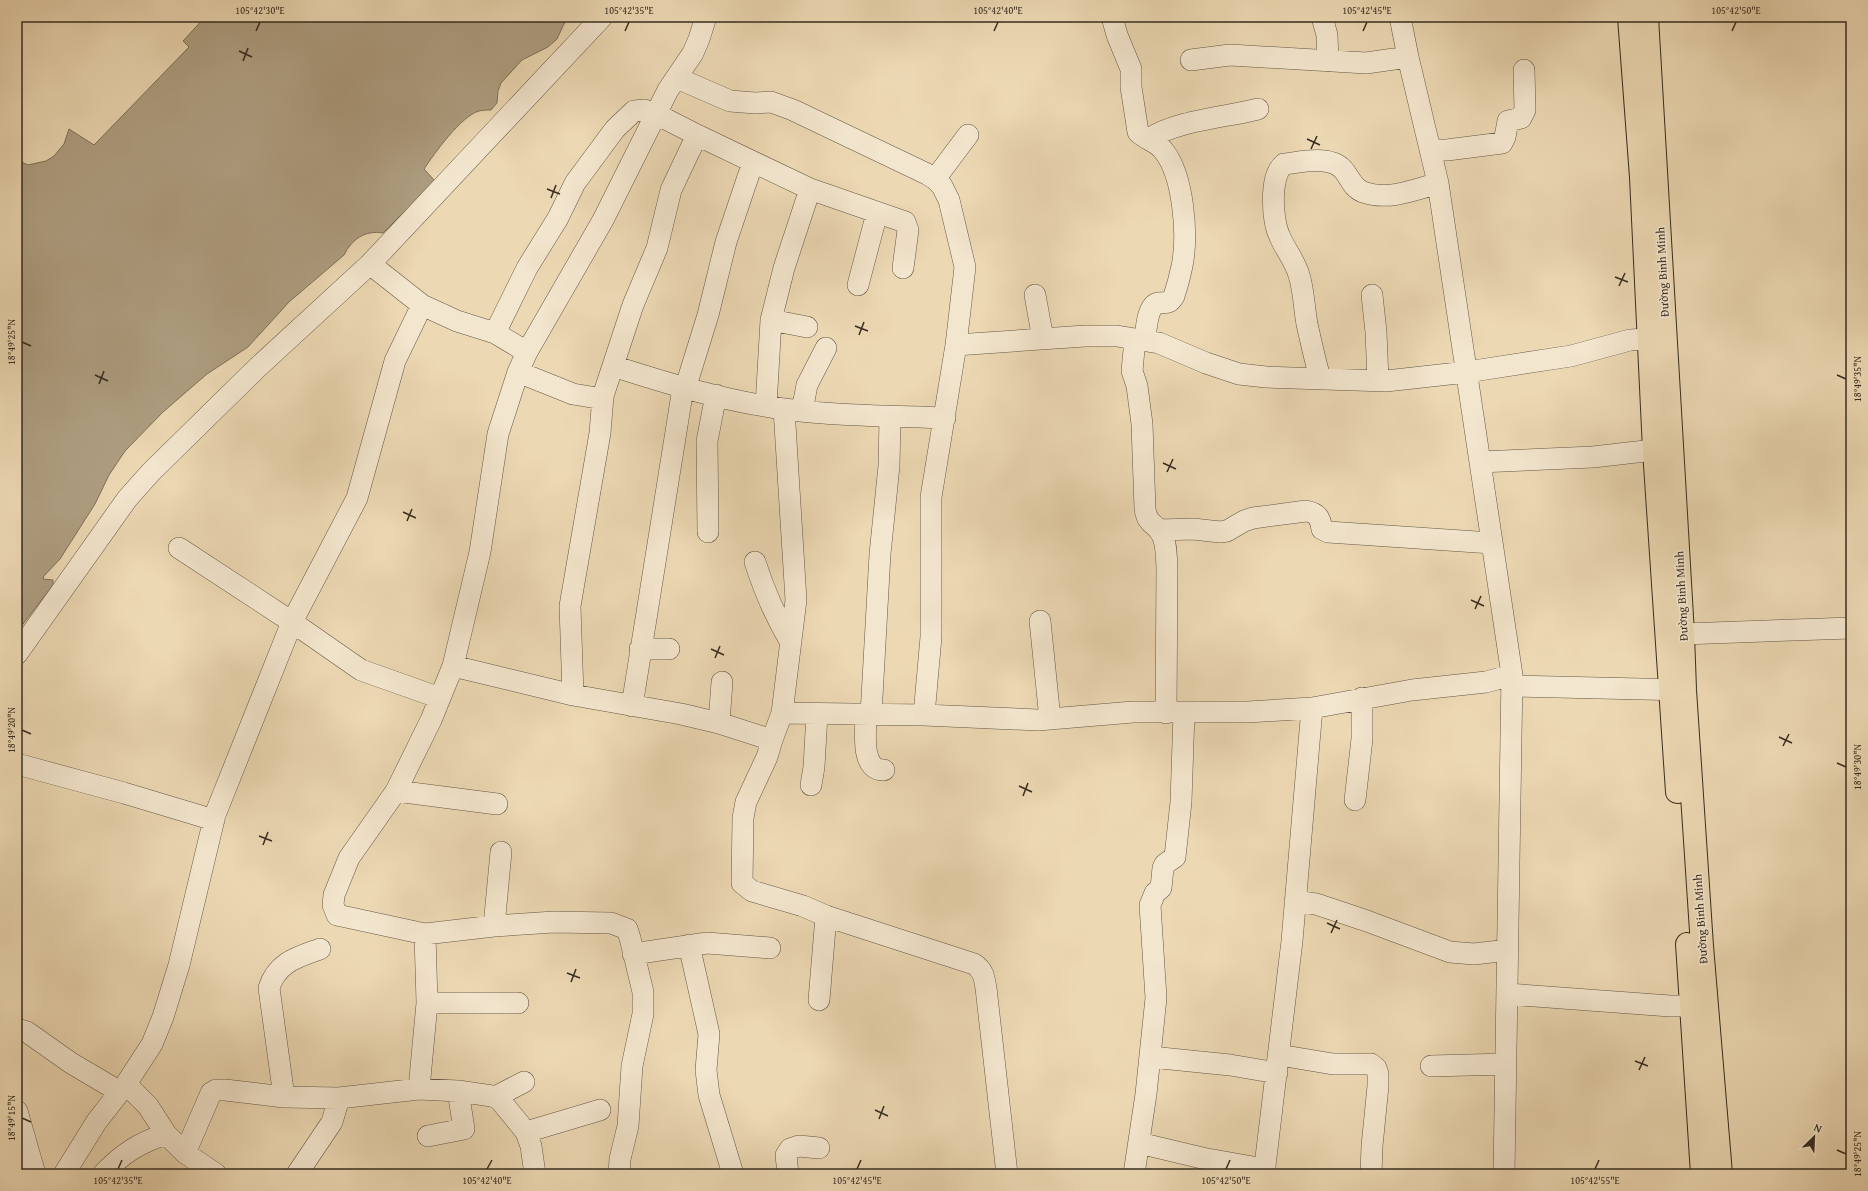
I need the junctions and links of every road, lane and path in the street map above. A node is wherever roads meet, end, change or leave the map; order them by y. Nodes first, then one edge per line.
1 (602, 17) edge
2 (706, 17) edge
3 (1112, 17) edge
4 (1322, 17) edge
5 (1400, 17) edge
6 (1630, 17) edge
7 (1647, 17) edge
8 (1408, 57) junction
9 (1191, 60) dead end
10 (1328, 61) junction
11 (1524, 70) dead end
12 (676, 78) junction
13 (1258, 109) dead end
14 (656, 114) junction
15 (696, 135) junction
16 (968, 135) dead end
17 (1149, 139) junction
18 (1430, 150) junction
19 (753, 162) junction
20 (935, 179) junction
21 (1438, 183) junction
22 (810, 189) junction
23 (877, 213) junction
24 (370, 264) junction
25 (903, 268) dead end
26 (858, 285) dead end
27 (1035, 295) dead end
28 (1372, 295) dead end
29 (422, 305) junction
30 (771, 320) junction
31 (807, 327) dead end
32 (495, 333) junction
33 (1043, 339) junction
34 (1140, 339) junction
35 (1648, 339) junction
36 (956, 345) junction
37 (826, 348) dead end
38 (527, 352) junction
39 (613, 366) junction
40 (1658, 371) junction
41 (518, 372) junction
42 (1467, 372) junction
43 (1320, 378) junction
44 (1378, 380) junction
45 (684, 388) junction
46 (716, 396) junction
47 (603, 399) junction
48 (784, 409) junction
49 (890, 418) junction
50 (945, 418) junction
51 (1654, 450) junction
52 (1480, 462) junction
53 (1159, 530) junction
54 (708, 532) dead end
55 (1492, 543) junction
56 (179, 548) dead end
57 (755, 562) dead end
58 (1040, 621) dead end
59 (292, 622) junction
60 (1851, 628) edge
61 (1683, 634) junction
62 (790, 641) junction
63 (640, 649) junction
64 (668, 650) dead end
65 (17, 654) edge
66 (452, 666) junction
67 (1512, 681) junction
68 (722, 682) dead end
69 (1677, 690) junction
70 (573, 695) junction
71 (440, 698) junction
72 (1362, 698) junction
73 (632, 706) junction
74 (1312, 708) junction
75 (782, 713) junction
76 (1175, 713) junction
77 (817, 714) junction
78 (869, 715) junction
79 (924, 715) junction
80 (1050, 719) junction
81 (719, 723) junction
82 (772, 740) junction
83 (17, 764) edge
84 (884, 770) dead end
85 (810, 785) dead end
86 (396, 791) junction
87 (1355, 800) dead end
88 (497, 804) dead end
89 (214, 820) junction
90 (501, 852) dead end
91 (1295, 901) junction
92 (826, 916) junction
93 (494, 926) junction
94 (425, 934) junction
95 (689, 945) junction
96 (770, 948) dead end
97 (320, 949) dead end
98 (1508, 950) junction
99 (633, 954) junction
100 (1507, 994) junction
101 (819, 1000) dead end
102 (427, 1003) junction
103 (518, 1003) dead end
104 (1698, 1007) junction
105 (17, 1029) edge
106 (1151, 1057) junction
107 (1278, 1064) junction
108 (1506, 1064) junction
109 (1431, 1066) dead end
110 (524, 1082) dead end
111 (123, 1088) junction
112 (419, 1089) junction
113 (458, 1091) junction
114 (284, 1097) junction
115 (495, 1097) junction
116 (339, 1098) junction
117 (600, 1110) dead end
118 (17, 1111) edge
119 (553, 1118) dead end
120 (525, 1130) junction
121 (166, 1134) junction
122 (428, 1136) dead end
123 (1139, 1143) junction
124 (819, 1148) dead end
125 (185, 1153) junction
126 (108, 1171) edge
127 (1264, 1172) edge
128 (35, 1174) edge
129 (64, 1174) edge
130 (216, 1174) edge
131 (297, 1174) edge
132 (535, 1174) edge
133 (619, 1174) edge
134 (733, 1174) edge
135 (788, 1174) edge
136 (1007, 1174) edge
137 (1134, 1174) edge
138 (1371, 1174) edge
139 (1504, 1174) edge
140 (1702, 1174) edge
141 (1721, 1174) edge

1 - 24 street
2 - 12 street
3 - 17 street
4 - 10 street
5 - 8 street
6 - 35 main road, Đường Binh Minh
7 - 40 main road, Đường Binh Minh
8 - 10 street
8 - 18 street
9 - 10 street
11 - 18 street
12 - 14 street
12 - 20 street
13 - 17 street
14 - 15 street
14 - 32 street
14 - 38 street
15 - 19 street
15 - 39 street
16 - 20 street
17 - 34 street
18 - 21 street
19 - 22 street
19 - 45 street
20 - 36 street
21 - 42 street
21 - 43 street
22 - 23 street
22 - 30 street
23 - 25 street
23 - 26 street
24 - 29 street
24 - 65 street
27 - 33 street
28 - 44 street
29 - 32 street
29 - 59 street
30 - 31 street
30 - 48 street
32 - 38 street
33 - 34 street
33 - 36 street
34 - 43 street
34 - 53 street
35 - 40 main road, Đường Binh Minh
35 - 42 street
36 - 50 street
37 - 48 street
38 - 41 street
39 - 45 street
39 - 47 street
40 - 51 main road, Đường Binh Minh
40 - 61 main road, Đường Binh Minh
41 - 47 street
41 - 66 street
42 - 44 street
42 - 52 street
43 - 44 street
45 - 46 street
45 - 63 street
46 - 48 street
46 - 54 street
47 - 70 street
48 - 49 street
48 - 62 street
49 - 50 street
49 - 78 street
50 - 79 street
51 - 52 street
51 - 69 main road, Đường Binh Minh
52 - 55 street
53 - 55 street
53 - 76 street
55 - 67 street
56 - 59 street
57 - 62 street
58 - 80 street
59 - 71 street
59 - 89 street
60 - 61 street
61 - 69 main road, Đường Binh Minh
62 - 75 street
63 - 64 street
63 - 73 street
66 - 70 street
66 - 71 street
67 - 69 street
67 - 72 street
67 - 98 street
68 - 81 street
69 - 104 main road, Đường Binh Minh
70 - 73 street
71 - 86 street
72 - 74 street
72 - 87 street
73 - 81 street
74 - 76 street
74 - 91 street
75 - 77 street
75 - 82 street
76 - 80 street
76 - 106 street
77 - 78 street
77 - 85 street
78 - 79 street
78 - 84 street
79 - 80 street
81 - 82 street
82 - 92 street
83 - 89 street
86 - 88 street
86 - 94 street
89 - 111 street
90 - 93 street
91 - 98 street
91 - 107 street
92 - 101 street
92 - 136 street
93 - 94 street
93 - 99 street
94 - 102 street
95 - 96 street
95 - 99 street
95 - 134 street
97 - 114 street
98 - 100 street
99 - 133 street
100 - 104 street
100 - 108 street
102 - 103 street
102 - 112 street
104 - 140 main road, Đường Binh Minh
104 - 141 main road, Đường Binh Minh
105 - 111 street
106 - 107 street
106 - 123 street
107 - 127 street
107 - 138 street
108 - 109 street
108 - 139 street
110 - 115 street
111 - 121 street
111 - 129 street
112 - 113 street
112 - 116 street
113 - 115 street
113 - 122 street
114 - 116 street
114 - 125 street
115 - 120 street
116 - 131 street
117 - 120 street
118 - 128 street
119 - 120 street
120 - 132 street
121 - 125 street
121 - 126 street
123 - 127 street
123 - 137 street
124 - 135 street
125 - 130 street

